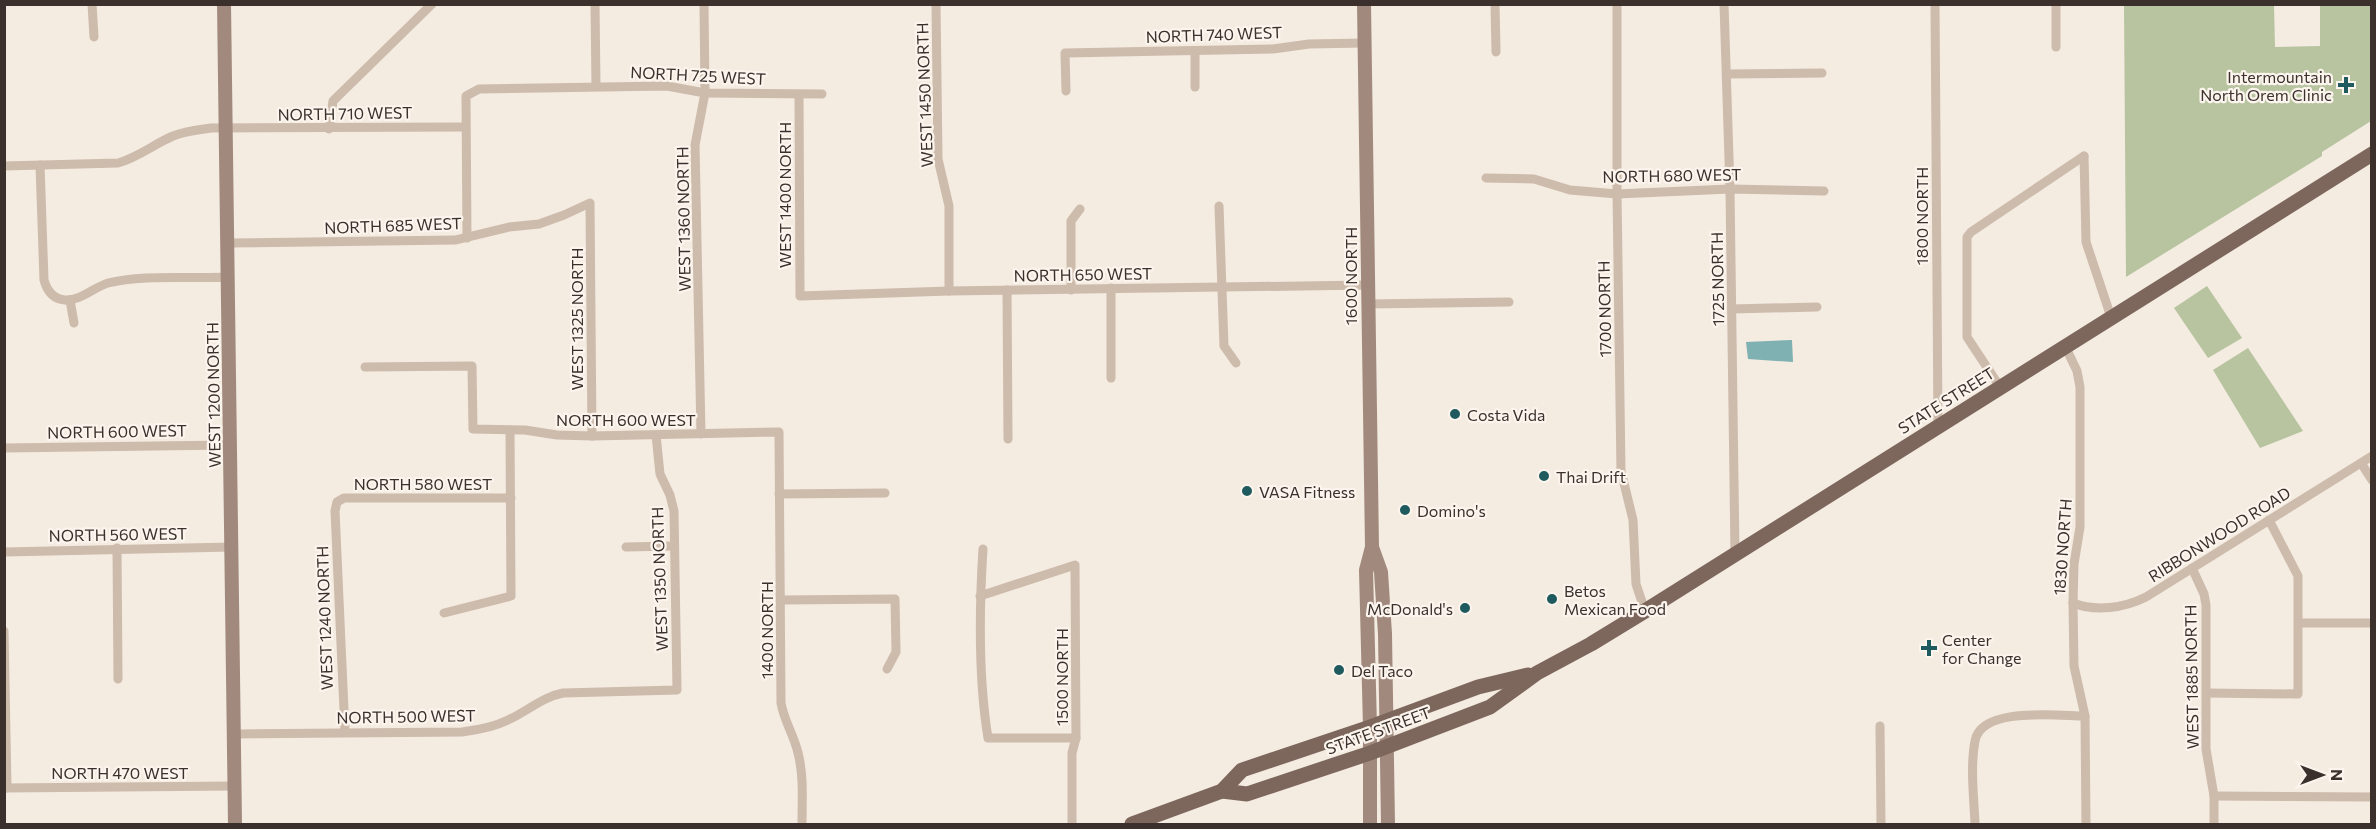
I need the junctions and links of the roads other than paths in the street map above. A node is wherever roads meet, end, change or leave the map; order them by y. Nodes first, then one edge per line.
1 (92, 4) edge
2 (224, 4) edge
3 (432, 4) edge
4 (595, 4) edge
5 (704, 4) edge
6 (936, 4) edge
7 (1364, 4) edge
8 (1495, 4) edge
9 (1617, 4) edge
10 (1724, 4) edge
11 (1935, 4) edge
12 (2056, 4) edge
13 (94, 37) dead end
14 (1364, 43) junction
15 (2056, 47) dead end
16 (1195, 51) junction
17 (1496, 52) dead end
18 (1822, 73) dead end
19 (1727, 74) junction
20 (596, 86) junction
21 (1195, 87) dead end
22 (1066, 91) dead end
23 (705, 93) junction
24 (822, 94) dead end
25 (799, 95) junction
26 (465, 127) junction
27 (226, 129) junction
28 (329, 129) junction
29 (2372, 154) edge
30 (40, 165) junction
31 (4, 166) edge
32 (1486, 178) dead end
33 (1730, 189) junction
34 (1824, 190) dead end
35 (1617, 194) junction
36 (590, 202) joint
37 (1219, 206) dead end
38 (1080, 209) dead end
39 (467, 238) junction
40 (228, 243) junction
41 (228, 277) junction
42 (1367, 285) junction
43 (1111, 288) junction
44 (1220, 288) junction
45 (1006, 290) junction
46 (1071, 290) junction
47 (949, 291) junction
48 (800, 296) joint
49 (70, 300) junction
50 (1509, 302) dead end
51 (1367, 304) junction
52 (1817, 307) dead end
53 (1732, 309) junction
54 (2111, 317) junction
55 (74, 323) dead end
56 (2065, 346) junction
57 (1236, 363) dead end
58 (364, 367) dead end
59 (1111, 378) dead end
60 (2000, 387) junction
61 (1938, 427) junction
62 (510, 430) junction
63 (779, 432) joint
64 (701, 434) junction
65 (592, 435) junction
66 (656, 435) junction
67 (1008, 439) dead end
68 (230, 444) junction
69 (4, 448) edge
70 (2372, 456) edge
71 (2361, 463) junction
72 (2372, 480) edge
73 (885, 493) dead end
74 (779, 494) junction
75 (510, 498) junction
76 (338, 502) joint
77 (2269, 520) junction
78 (674, 546) junction
79 (232, 547) junction
80 (626, 547) dead end
81 (1372, 547) junction
82 (117, 548) junction
83 (983, 549) dead end
84 (4, 552) edge
85 (1735, 554) junction
86 (2192, 568) junction
87 (980, 596) junction
88 (781, 600) junction
89 (2073, 603) junction
90 (1646, 611) junction
91 (444, 613) dead end
92 (2299, 623) junction
93 (2372, 623) edge
94 (4, 631) edge
95 (887, 669) dead end
96 (1537, 673) junction
97 (118, 679) dead end
98 (677, 690) joint
99 (2207, 693) junction
100 (2085, 716) junction
101 (1387, 721) junction
102 (1880, 726) dead end
103 (1370, 727) junction
104 (345, 732) junction
105 (234, 734) junction
106 (1076, 738) junction
107 (1388, 746) junction
108 (1370, 753) junction
109 (235, 786) junction
110 (6, 788) edge
111 (1222, 791) junction
112 (2214, 796) junction
113 (2372, 797) edge
114 (235, 825) edge
115 (802, 825) edge
116 (1072, 825) edge
117 (1132, 825) edge
118 (1370, 825) edge
119 (1388, 825) edge
120 (1881, 825) edge
121 (1975, 825) edge
122 (2086, 825) edge
123 (2214, 825) edge

1 - 13 street
2 - 27 main road, WEST 1200 NORTH
3 - 28 street
4 - 20 street
5 - 23 street, WEST 1360 NORTH
6 - 47 street, WEST 1450 NORTH
7 - 14 main road, 1600 NORTH
8 - 17 street
9 - 35 street, 1700 NORTH
10 - 19 street, 1725 NORTH
11 - 61 street, 1800 NORTH
12 - 15 street
14 - 16 street, NORTH 740 WEST
14 - 42 main road, 1600 NORTH
16 - 21 street
16 - 22 street, NORTH 740 WEST
18 - 19 street
19 - 33 street, 1725 NORTH
20 - 23 street, NORTH 725 WEST
20 - 26 street, NORTH 725 WEST
23 - 25 street, NORTH 725 WEST
23 - 64 street, WEST 1360 NORTH
24 - 25 street, NORTH 725 WEST
25 - 48 street, WEST 1400 NORTH
26 - 28 street, NORTH 710 WEST
26 - 39 street
27 - 28 street, NORTH 710 WEST
27 - 30 street, NORTH 710 WEST
27 - 40 main road, WEST 1200 NORTH
29 - 54 main road, STATE STREET
30 - 31 street, NORTH 710 WEST
30 - 49 street
32 - 35 street, NORTH 680 WEST
33 - 34 street, NORTH 680 WEST
33 - 35 street, NORTH 680 WEST
33 - 53 street, 1725 NORTH
35 - 90 street, 1700 NORTH
36 - 39 street, NORTH 685 WEST
36 - 65 street, WEST 1325 NORTH
37 - 44 street
38 - 46 street
39 - 40 street, NORTH 685 WEST
40 - 41 main road, WEST 1200 NORTH
41 - 49 street
41 - 68 main road, WEST 1200 NORTH
42 - 44 street, NORTH 650 WEST
42 - 51 main road, 1600 NORTH
43 - 44 street, NORTH 650 WEST
43 - 46 street, NORTH 650 WEST
43 - 59 street
44 - 57 street
45 - 46 street, NORTH 650 WEST
45 - 47 street, NORTH 650 WEST
45 - 67 street
47 - 48 street, NORTH 650 WEST
49 - 55 street
50 - 51 street
51 - 81 main road, 1600 NORTH
52 - 53 street
53 - 85 street, 1725 NORTH
54 - 56 main road, STATE STREET
54 - 60 street
56 - 60 main road, STATE STREET
56 - 89 street, 1830 NORTH
58 - 62 street, NORTH 600 WEST
60 - 61 main road, STATE STREET
61 - 85 main road, STATE STREET
62 - 65 street, NORTH 600 WEST
62 - 75 street
63 - 64 street, NORTH 600 WEST
63 - 74 street, 1400 NORTH
64 - 66 street, NORTH 600 WEST
65 - 66 street, NORTH 600 WEST
66 - 78 street, WEST 1350 NORTH
68 - 69 street, NORTH 600 WEST
68 - 79 main road, WEST 1200 NORTH
70 - 71 street, RIBBONWOOD ROAD
71 - 72 street
71 - 77 street, RIBBONWOOD ROAD
73 - 74 street
74 - 88 street, 1400 NORTH
75 - 76 street, NORTH 580 WEST
75 - 91 street
76 - 104 street, WEST 1240 NORTH
77 - 86 street, RIBBONWOOD ROAD
77 - 92 street
78 - 80 street
78 - 98 street, WEST 1350 NORTH
79 - 82 street, NORTH 560 WEST
79 - 105 main road, WEST 1200 NORTH
81 - 101 main road, 1600 NORTH
81 - 103 main road, 1600 NORTH
82 - 84 street, NORTH 560 WEST
82 - 97 street
83 - 87 street
85 - 90 main road, STATE STREET
86 - 89 street, RIBBONWOOD ROAD
86 - 99 street, WEST 1885 NORTH
87 - 106 street
87 - 106 street, 1500 NORTH
88 - 95 street
88 - 115 street, 1400 NORTH
89 - 100 street, 1830 NORTH
90 - 96 main road, STATE STREET
92 - 93 street
92 - 99 street
94 - 110 street
96 - 101 main road, STATE STREET
96 - 107 main road, STATE STREET
98 - 104 street, NORTH 500 WEST
99 - 112 street, WEST 1885 NORTH
100 - 121 street
100 - 122 street, 1830 NORTH
101 - 103 main road, STATE STREET
101 - 107 main road, 1600 NORTH
102 - 120 street
103 - 108 main road, 1600 NORTH
103 - 111 main road, STATE STREET
104 - 105 street, NORTH 500 WEST
105 - 109 main road, WEST 1200 NORTH
106 - 116 street, 1500 NORTH
107 - 108 main road, STATE STREET
107 - 119 main road, 1600 NORTH
108 - 111 main road, STATE STREET
108 - 118 main road, 1600 NORTH
109 - 110 street, NORTH 470 WEST
109 - 114 main road, WEST 1200 NORTH
111 - 117 main road, STATE STREET
112 - 113 street
112 - 123 street, WEST 1885 NORTH

